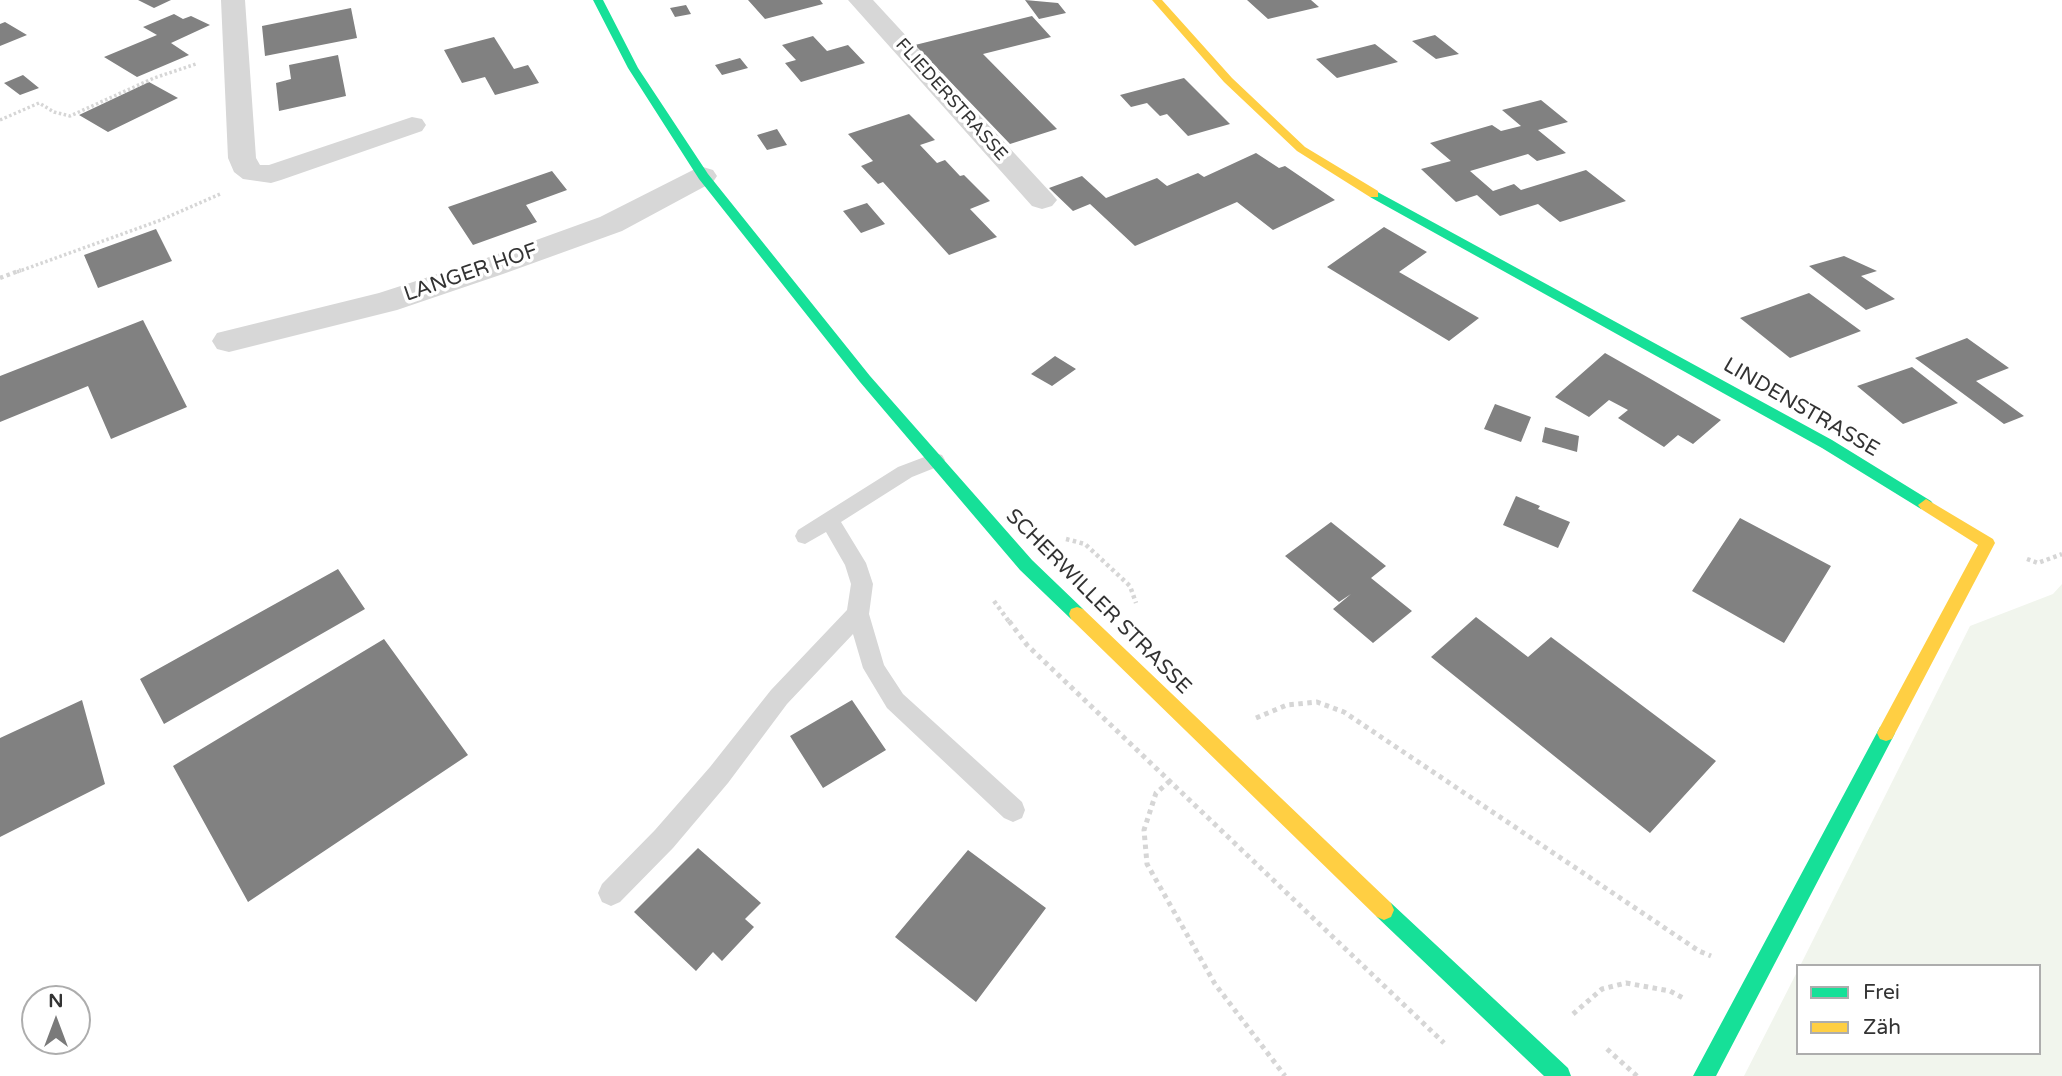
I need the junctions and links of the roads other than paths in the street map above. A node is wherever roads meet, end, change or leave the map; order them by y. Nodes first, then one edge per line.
1 (233, 0) edge
2 (598, 0) edge
3 (860, 0) edge
4 (1157, 0) edge
5 (412, 125) dead end
6 (703, 177) junction
7 (1042, 200) dead end
8 (229, 341) dead end
9 (935, 460) junction
10 (829, 520) junction
11 (805, 536) dead end
12 (858, 614) junction
13 (1013, 810) dead end
14 (611, 893) dead end
15 (1560, 1076) edge
16 (1704, 1076) edge

1 - 5 street
2 - 6 street, SCHERWILLER STRASSE
3 - 7 street, FLIEDERSTRASSE
4 - 16 street, LINDENSTRASSE
6 - 8 street, LANGER HOF
6 - 9 street, SCHERWILLER STRASSE
9 - 10 lane
9 - 15 street, SCHERWILLER STRASSE
10 - 11 lane
10 - 12 lane
12 - 13 lane
12 - 14 lane

